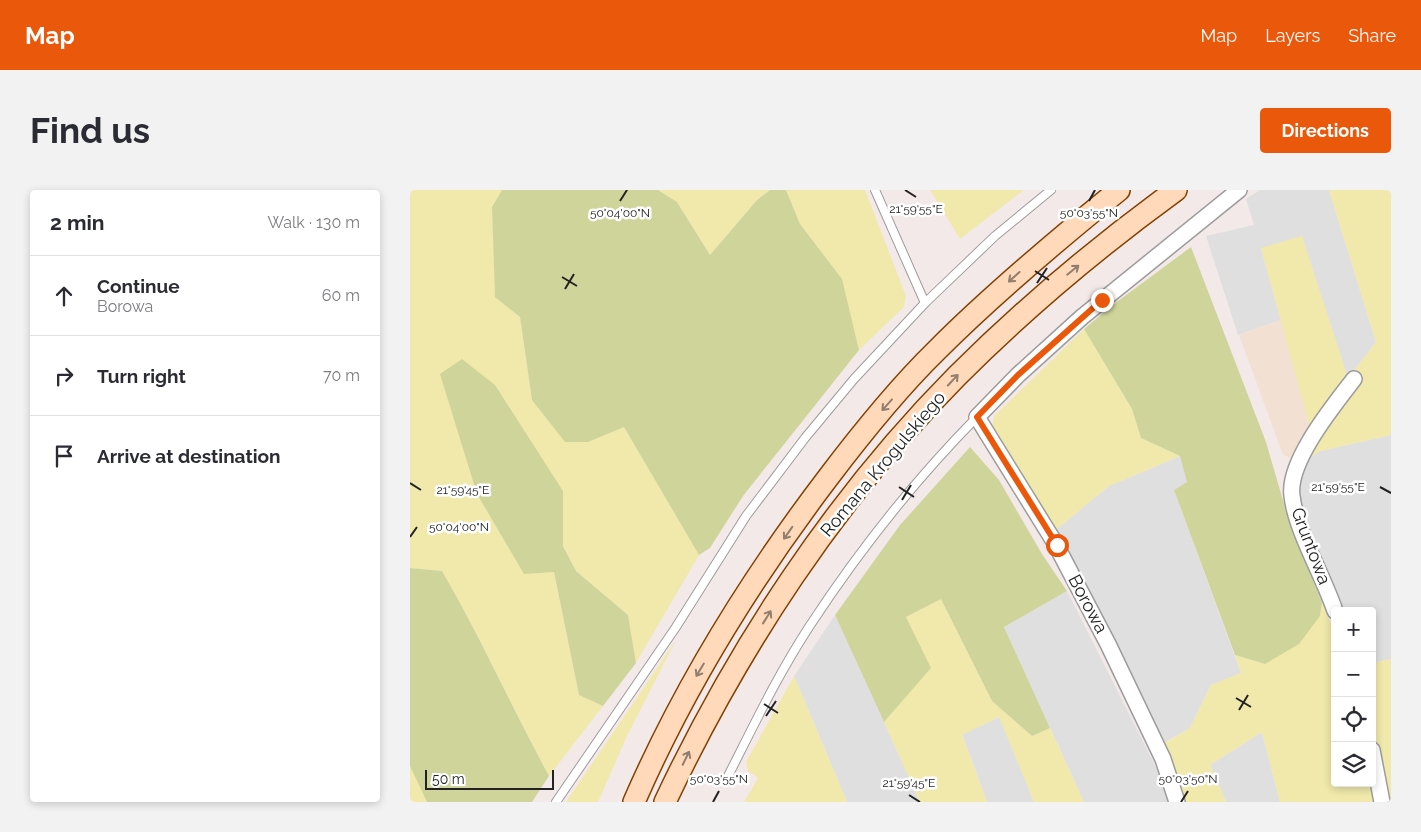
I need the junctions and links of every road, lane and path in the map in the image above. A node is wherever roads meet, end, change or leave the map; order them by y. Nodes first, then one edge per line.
1 (875, 190) edge
2 (1051, 190) edge
3 (1119, 190) edge
4 (1176, 190) edge
5 (1239, 190) edge
6 (924, 303) junction
7 (1354, 379) dead end
8 (977, 417) junction
9 (1333, 607) edge
10 (1376, 771) edge
11 (726, 780) dead end
12 (556, 802) edge
13 (634, 802) edge
14 (665, 802) edge
15 (1177, 802) edge
16 (1382, 802) edge

1 - 6 lane
2 - 6 lane
3 -> 13 main road, Romana Krogulskiego
14 -> 4 main road, Romana Krogulskiego
5 - 8 street
6 - 12 lane
7 - 9 street, Gruntowa
8 - 11 lane
8 - 15 street, Borowa
10 - 16 street

